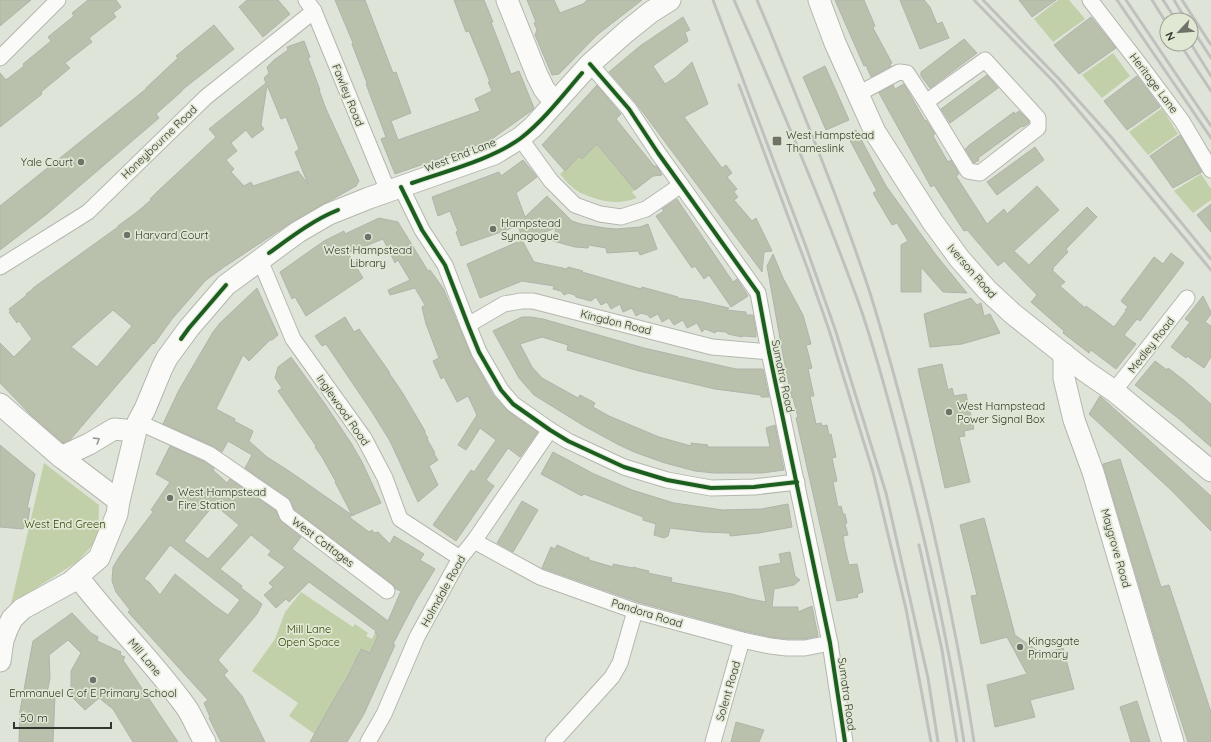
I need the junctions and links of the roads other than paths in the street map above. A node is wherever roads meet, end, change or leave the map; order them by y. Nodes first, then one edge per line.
1 (58, 0) edge
2 (507, 0) edge
3 (670, 0) edge
4 (819, 0) edge
5 (1090, 0) edge
6 (310, 6) edge
7 (0, 58) edge
8 (590, 64) junction
9 (858, 94) junction
10 (926, 102) junction
11 (555, 103) junction
12 (520, 138) junction
13 (1211, 170) edge
14 (682, 185) junction
15 (394, 189) junction
16 (260, 260) junction
17 (0, 267) edge
18 (1187, 298) dead end
19 (468, 325) junction
20 (769, 352) junction
21 (1064, 354) junction
22 (1114, 391) junction
23 (0, 404) edge
24 (136, 426) junction
25 (550, 430) junction
26 (62, 457) junction
27 (1211, 471) edge
28 (797, 482) junction
29 (119, 501) junction
30 (474, 541) junction
31 (460, 558) junction
32 (78, 577) junction
33 (387, 591) dead end
34 (635, 611) junction
35 (6, 617) edge
36 (742, 640) junction
37 (830, 643) junction
38 (0, 661) edge
39 (205, 742) edge
40 (368, 742) edge
41 (553, 742) edge
42 (713, 742) edge
43 (845, 742) edge
44 (1173, 742) edge

1 - 7 street
2 - 11 main road
3 - 8 main road, West End Lane
4 - 9 main road, Iverson Road
5 - 13 street, Heritage Lane
6 - 15 street, Fawley Road
6 - 17 street, Honeybourne Road
8 - 11 main road, West End Lane
8 - 14 street, Sumatra Road
9 - 10 street
9 - 21 main road, Iverson Road
10 - 10 street
11 - 12 main road, West End Lane
12 - 14 street
12 - 15 main road, West End Lane
14 - 20 street, Sumatra Road
15 - 16 main road, West End Lane
15 - 19 street, Fawley Road
16 - 24 main road, West End Lane
16 - 31 street, Inglewood Road
18 - 22 street, Medley Road
19 - 20 street, Kingdon Road
19 - 25 street, Fawley Road
20 - 28 street, Sumatra Road
21 - 22 main road, Iverson Road
21 - 44 main road, Maygrove Road
22 - 27 main road, Iverson Road
23 - 26 main road
26 -> 24 main road
24 - 29 main road, West End Lane
24 - 33 street, West Cottages
25 - 28 street, Fawley Road
25 - 30 street, Holmdale Road
26 - 29 main road
28 - 37 street, Sumatra Road
29 - 32 main road, West End Lane
30 - 31 street, Holmdale Road
30 - 34 street, Pandora Road
31 - 40 street, Holmdale Road
32 - 35 main road, West End Lane
32 - 39 main road, Mill Lane
34 - 36 street, Pandora Road
34 - 41 street
35 - 38 main road
36 - 37 street, Pandora Road
36 - 42 street, Solent Road
37 - 43 street, Sumatra Road

